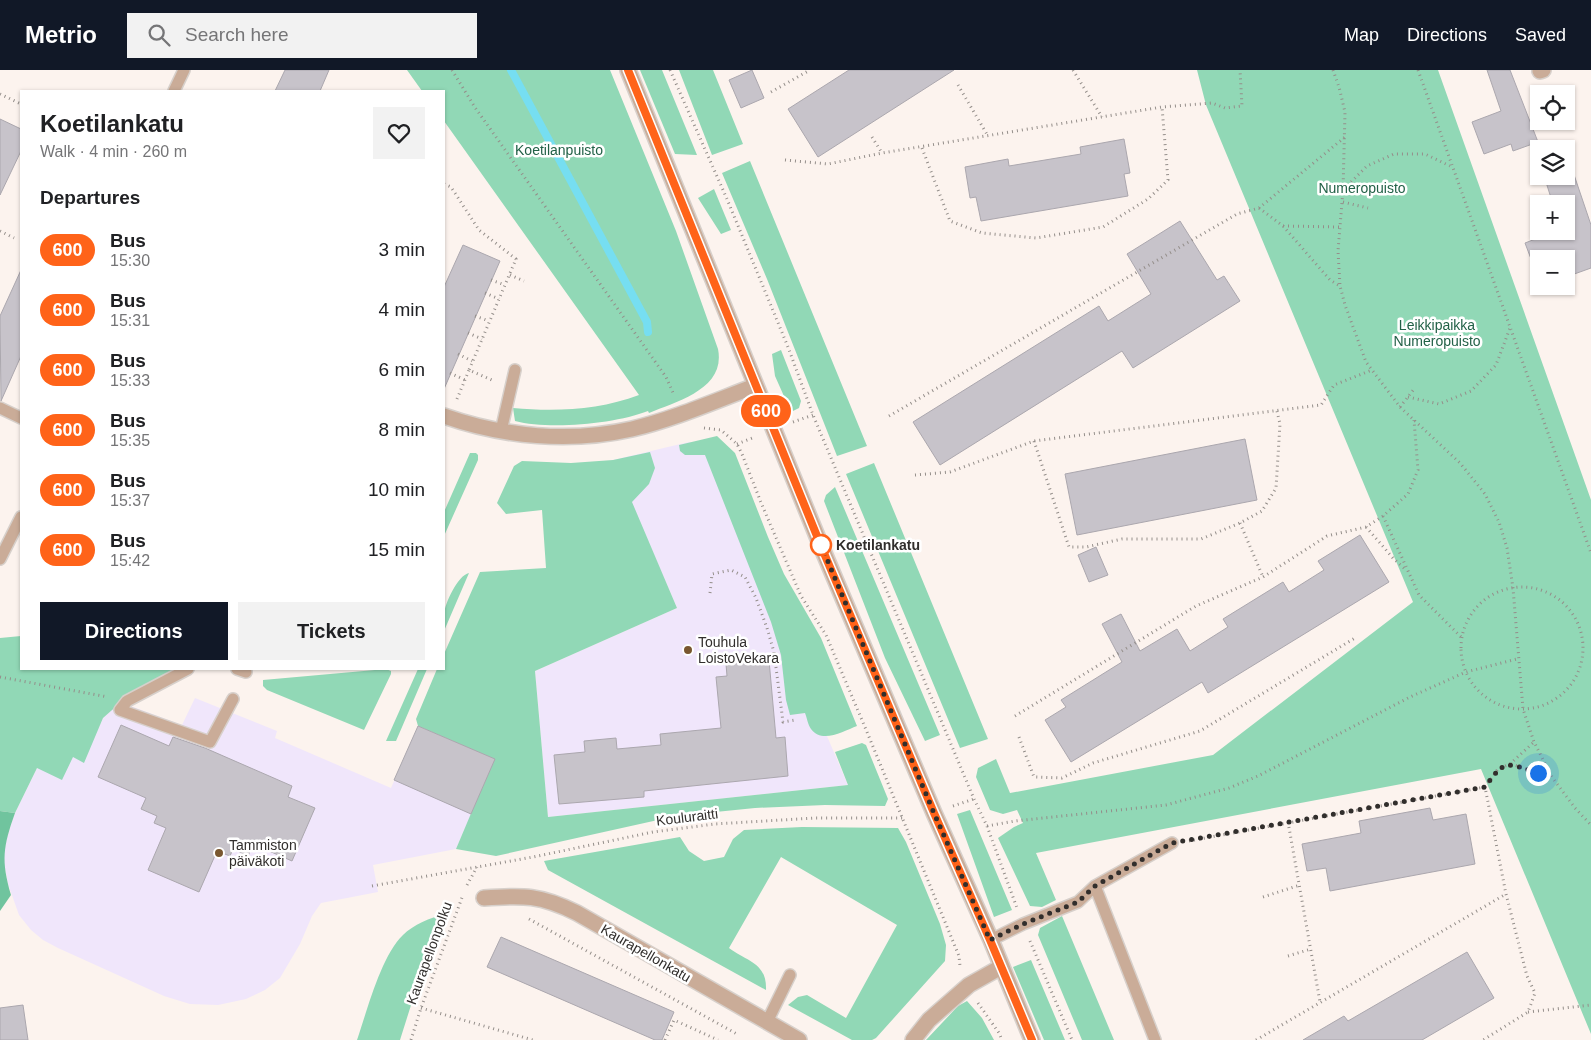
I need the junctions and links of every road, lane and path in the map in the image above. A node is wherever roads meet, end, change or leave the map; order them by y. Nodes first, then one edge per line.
1 (184, 70) edge
2 (452, 70) edge
3 (628, 70) edge
4 (670, 70) edge
5 (810, 70) edge
6 (1073, 70) edge
7 (1240, 70) edge
8 (1333, 70) edge
9 (1418, 70) edge
10 (958, 85) dead end
11 (174, 90) edge
12 (771, 92) dead end
13 (0, 94) edge
14 (20, 104) edge
15 (1162, 107) junction
16 (1102, 117) junction
17 (988, 136) junction
18 (872, 137) dead end
19 (1345, 137) junction
20 (922, 148) junction
21 (882, 153) junction
22 (785, 160) dead end
23 (1451, 166) junction
24 (445, 184) edge
25 (1343, 190) junction
26 (1343, 202) junction
27 (1259, 208) junction
28 (1368, 208) dead end
29 (1283, 226) junction
30 (1340, 227) junction
31 (0, 231) edge
32 (14, 238) dead end
33 (510, 275) junction
34 (491, 280) dead end
35 (524, 281) dead end
36 (505, 285) junction
37 (1340, 286) junction
38 (485, 293) dead end
39 (499, 299) junction
40 (475, 316) dead end
41 (489, 321) junction
42 (1510, 328) junction
43 (468, 333) dead end
44 (482, 339) junction
45 (458, 354) dead end
46 (472, 362) junction
47 (469, 370) junction
48 (515, 370) dead end
49 (1372, 370) junction
50 (450, 372) dead end
51 (465, 380) junction
52 (755, 386) junction
53 (511, 388) junction
54 (1414, 389) dead end
55 (1408, 397) junction
56 (1400, 407) junction
57 (0, 408) edge
58 (1277, 411) junction
59 (681, 413) junction
60 (889, 416) dead end
61 (20, 418) edge
62 (446, 418) edge
63 (1414, 420) junction
64 (501, 431) junction
65 (1034, 442) junction
66 (915, 475) dead end
67 (1383, 516) junction
68 (20, 519) edge
69 (1240, 523) junction
70 (1366, 527) junction
71 (1591, 553) edge
72 (0, 559) edge
73 (1407, 570) junction
74 (1263, 577) junction
75 (1513, 588) junction
76 (710, 593) dead end
77 (1356, 638) dead end
78 (1462, 638) junction
79 (1518, 659) junction
80 (186, 670) edge
81 (1466, 672) junction
82 (0, 677) edge
83 (233, 699) dead end
84 (127, 701) junction
85 (1523, 709) junction
86 (1015, 716) dead end
87 (795, 720) dead end
88 (1019, 737) dead end
89 (1534, 742) junction
90 (1510, 764) junction
91 (1552, 777) junction
92 (1485, 787) junction
93 (903, 818) junction
94 (1288, 822) junction
95 (1591, 825) edge
96 (987, 826) junction
97 (1172, 843) joint
98 (477, 867) junction
99 (1300, 885) junction
100 (372, 886) dead end
101 (1095, 886) junction
102 (464, 893) junction
103 (1506, 894) junction
104 (1264, 896) dead end
105 (484, 898) joint
106 (522, 915) dead end
107 (1023, 924) junction
108 (990, 940) junction
109 (1311, 949) junction
110 (1288, 956) dead end
111 (1001, 967) junction
112 (790, 975) dead end
113 (969, 985) junction
114 (1320, 1002) junction
115 (1591, 1005) edge
116 (420, 1008) junction
117 (1528, 1012) junction
118 (767, 1022) junction
119 (737, 1034) dead end
120 (411, 1040) edge
121 (533, 1040) edge
122 (665, 1040) edge
123 (718, 1040) edge
124 (799, 1040) edge
125 (913, 1040) edge
126 (1002, 1040) edge
127 (1032, 1040) edge
128 (1072, 1040) edge
129 (1155, 1040) edge
130 (1256, 1040) edge
131 (1483, 1040) edge

1 - 11 lane
2 - 59 path
3 - 52 street
4 - 96 path
5 - 12 path
6 - 16 path
7 - 15 path
8 - 19 path
9 - 23 path
10 - 17 path
13 - 14 path
15 - 16 path
15 - 20 path
16 - 17 path
17 - 20 path
18 - 21 path
19 - 25 path
19 - 27 path
20 - 21 path
21 - 22 path
23 - 25 path
23 - 42 path
24 - 33 path
25 - 26 path
26 - 28 path
26 - 30 path
27 - 29 path
27 - 60 path
29 - 30 path
29 - 37 path
30 - 37 path
31 - 32 path
33 - 35 path
33 - 36 path
34 - 36 path
36 - 39 path
37 - 49 path
38 - 39 path
39 - 41 path
40 - 41 path
41 - 44 path
42 - 55 path
42 - 71 path
43 - 44 path
44 - 46 path
45 - 46 path
46 - 47 path
47 - 51 path
47 - 53 path
48 - 53 lane
49 - 56 path
49 - 58 path
50 - 51 path
51 - 62 path
52 - 59 street
52 - 108 street
53 - 64 lane
54 - 55 path
55 - 56 path
56 - 63 path
57 - 61 lane
58 - 65 path
58 - 69 path
59 - 64 street
59 - 93 path
62 - 64 street
63 - 67 path
63 - 75 path
65 - 66 path
65 - 69 path
67 - 70 path
67 - 73 path
68 - 72 lane
69 - 74 path
70 - 73 path
70 - 74 path
73 - 78 path
74 - 86 path
75 - 78 path
75 - 79 path
75 - 85 path
76 - 87 path
77 - 88 path
78 - 81 path
79 - 81 path
79 - 85 path
80 - 84 lane
81 - 85 path
81 - 96 path
82 - 84 path
83 - 84 lane
85 - 89 path
89 - 90 path
89 - 91 path
90 - 91 path
90 - 92 path
91 - 95 path
92 - 94 path
92 - 103 path
93 - 98 path, Kouluraitti
93 - 113 path
94 - 97 path
94 - 99 path
96 - 107 path
97 - 101 lane
98 - 100 path, Kouluraitti
98 - 102 path
99 - 104 path
99 - 109 path
101 - 107 lane
101 - 129 lane
102 - 105 path, Kaurapellonpolku
102 - 116 path, Kaurapellonpolku
103 - 114 path
103 - 117 path
105 - 118 street, Kaurapellonkatu
106 - 119 path
107 - 108 lane
107 - 128 path
108 - 111 street
109 - 110 path
109 - 114 path
111 - 113 street
111 - 127 street
112 - 118 lane
113 - 125 street
113 - 126 path
114 - 130 path
115 - 117 path
116 - 120 path, Kaurapellonpolku
116 - 121 path
117 - 131 path
118 - 124 street, Kaurapellonkatu
122 - 123 path

